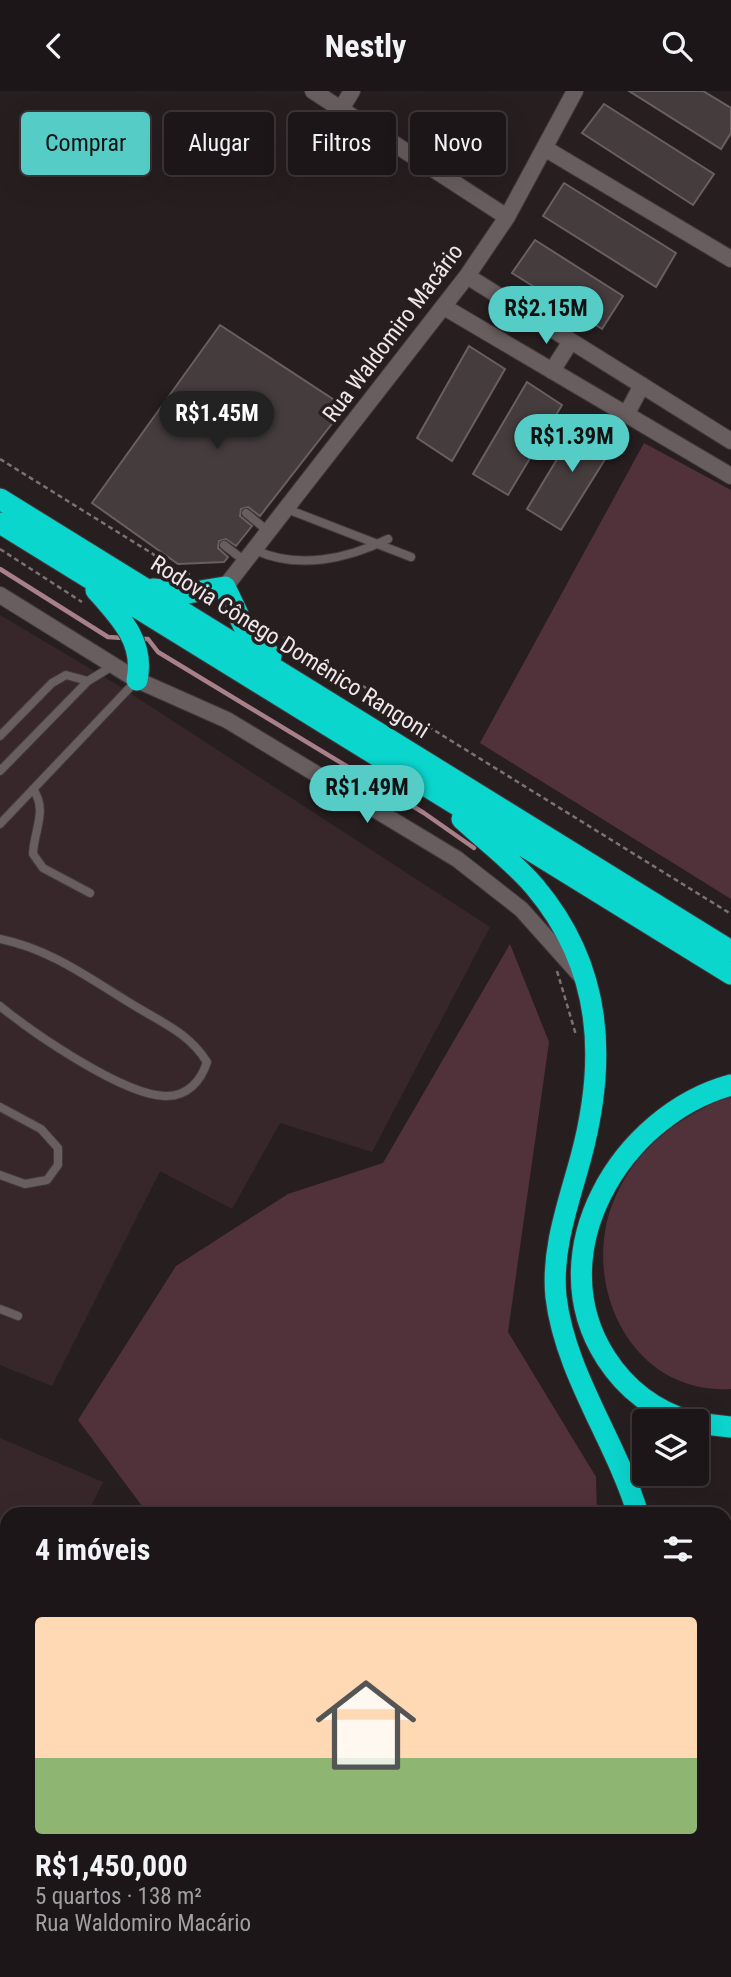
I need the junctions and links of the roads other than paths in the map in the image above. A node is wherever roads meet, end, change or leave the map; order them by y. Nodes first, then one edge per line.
1 (313, 91) edge
2 (352, 91) edge
3 (575, 91) edge
4 (341, 109) junction
5 (546, 149) junction
6 (506, 217) junction
7 (731, 259) edge
8 (467, 276) junction
9 (444, 307) junction
10 (571, 341) junction
11 (552, 371) junction
12 (642, 385) junction
13 (626, 415) junction
14 (731, 441) edge
15 (731, 476) edge
16 (0, 499) edge
17 (287, 509) junction
18 (246, 513) dead end
19 (0, 523) edge
20 (269, 532) junction
21 (384, 541) junction
22 (225, 545) dead end
23 (251, 556) junction
24 (411, 557) dead end
25 (81, 573) junction
26 (225, 587) junction
27 (144, 588) junction
28 (0, 595) edge
29 (114, 665) junction
30 (292, 678) junction
31 (137, 680) junction
32 (88, 681) junction
33 (0, 736) edge
34 (0, 771) edge
35 (425, 784) junction
36 (33, 789) junction
37 (0, 824) edge
38 (90, 893) dead end
39 (0, 939) edge
40 (731, 951) edge
41 (731, 974) edge
42 (587, 983) junction
43 (0, 1006) edge
44 (731, 1085) edge
45 (0, 1107) edge
46 (0, 1175) edge
47 (0, 1308) edge
48 (18, 1316) dead end
49 (658, 1409) edge
50 (709, 1424) edge
51 (731, 1427) edge
52 (636, 1507) edge

1 - 4 street
2 - 4 street
3 - 5 street, Rua Waldomiro Macário
4 - 6 street
5 - 6 street, Rua Waldomiro Macário
5 - 7 street
6 - 8 street, Rua Waldomiro Macário
8 - 9 street, Rua Waldomiro Macário
8 - 10 street
9 - 11 street
9 - 17 street, Rua Waldomiro Macário
10 - 11 street
10 - 12 street
11 - 13 street
12 - 13 street
12 - 14 street
13 - 15 street
16 - 27 highway, Rodovia Cônego Domênico Rangoni
17 - 20 street, Rua Waldomiro Macário
17 - 21 lane
18 - 20 lane
19 - 25 highway, Rodovia Cônego Domênico Rangoni
20 - 23 street, Rua Waldomiro Macário
21 - 23 lane
21 - 24 lane
22 - 23 lane
23 - 26 street, Rua Waldomiro Macário
25 - 31 highway
25 - 35 highway, Rodovia Cônego Domênico Rangoni
26 - 27 highway
26 - 30 highway
27 - 30 highway, Rodovia Cônego Domênico Rangoni
28 - 29 street
29 - 31 street
29 - 32 lane
30 - 40 highway, Rodovia Cônego Domênico Rangoni
31 - 36 lane
31 - 42 street
32 - 33 lane
32 - 34 lane
35 - 41 highway, Rodovia Cônego Domênico Rangoni
35 - 42 highway
36 - 37 lane
36 - 38 lane
39 - 43 lane
42 - 52 highway
44 - 49 highway
45 - 46 lane
47 - 48 lane
50 - 51 highway

